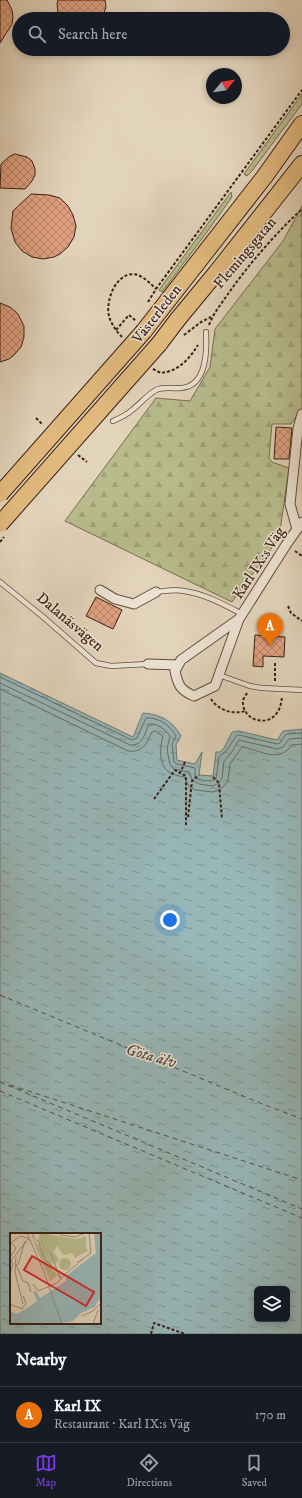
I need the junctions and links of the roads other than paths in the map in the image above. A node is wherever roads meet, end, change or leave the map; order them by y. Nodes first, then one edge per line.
1 (302, 124) edge
2 (302, 164) edge
3 (206, 332) dead end
4 (302, 414) edge
5 (113, 421) dead end
6 (0, 494) edge
7 (0, 524) edge
8 (300, 526) edge
9 (0, 582) edge
10 (100, 590) dead end
11 (156, 592) joint
12 (241, 616) junction
13 (148, 664) joint
14 (178, 665) junction
15 (219, 675) junction
16 (302, 690) edge

1 - 6 highway, Västerleden, bridge
2 - 7 highway, Västerleden, bridge
3 - 5 lane
4 - 8 street
8 - 12 street, Karl IX:s Väg
9 - 13 lane, Dalanäsvägen
10 - 11 street
11 - 12 lane
12 - 14 street, Karl IX:s Väg
12 - 15 street, Karl IX:s Väg
13 - 14 street, Dalanäsvägen
14 - 15 street, Karl IX:s Väg
15 - 16 lane

